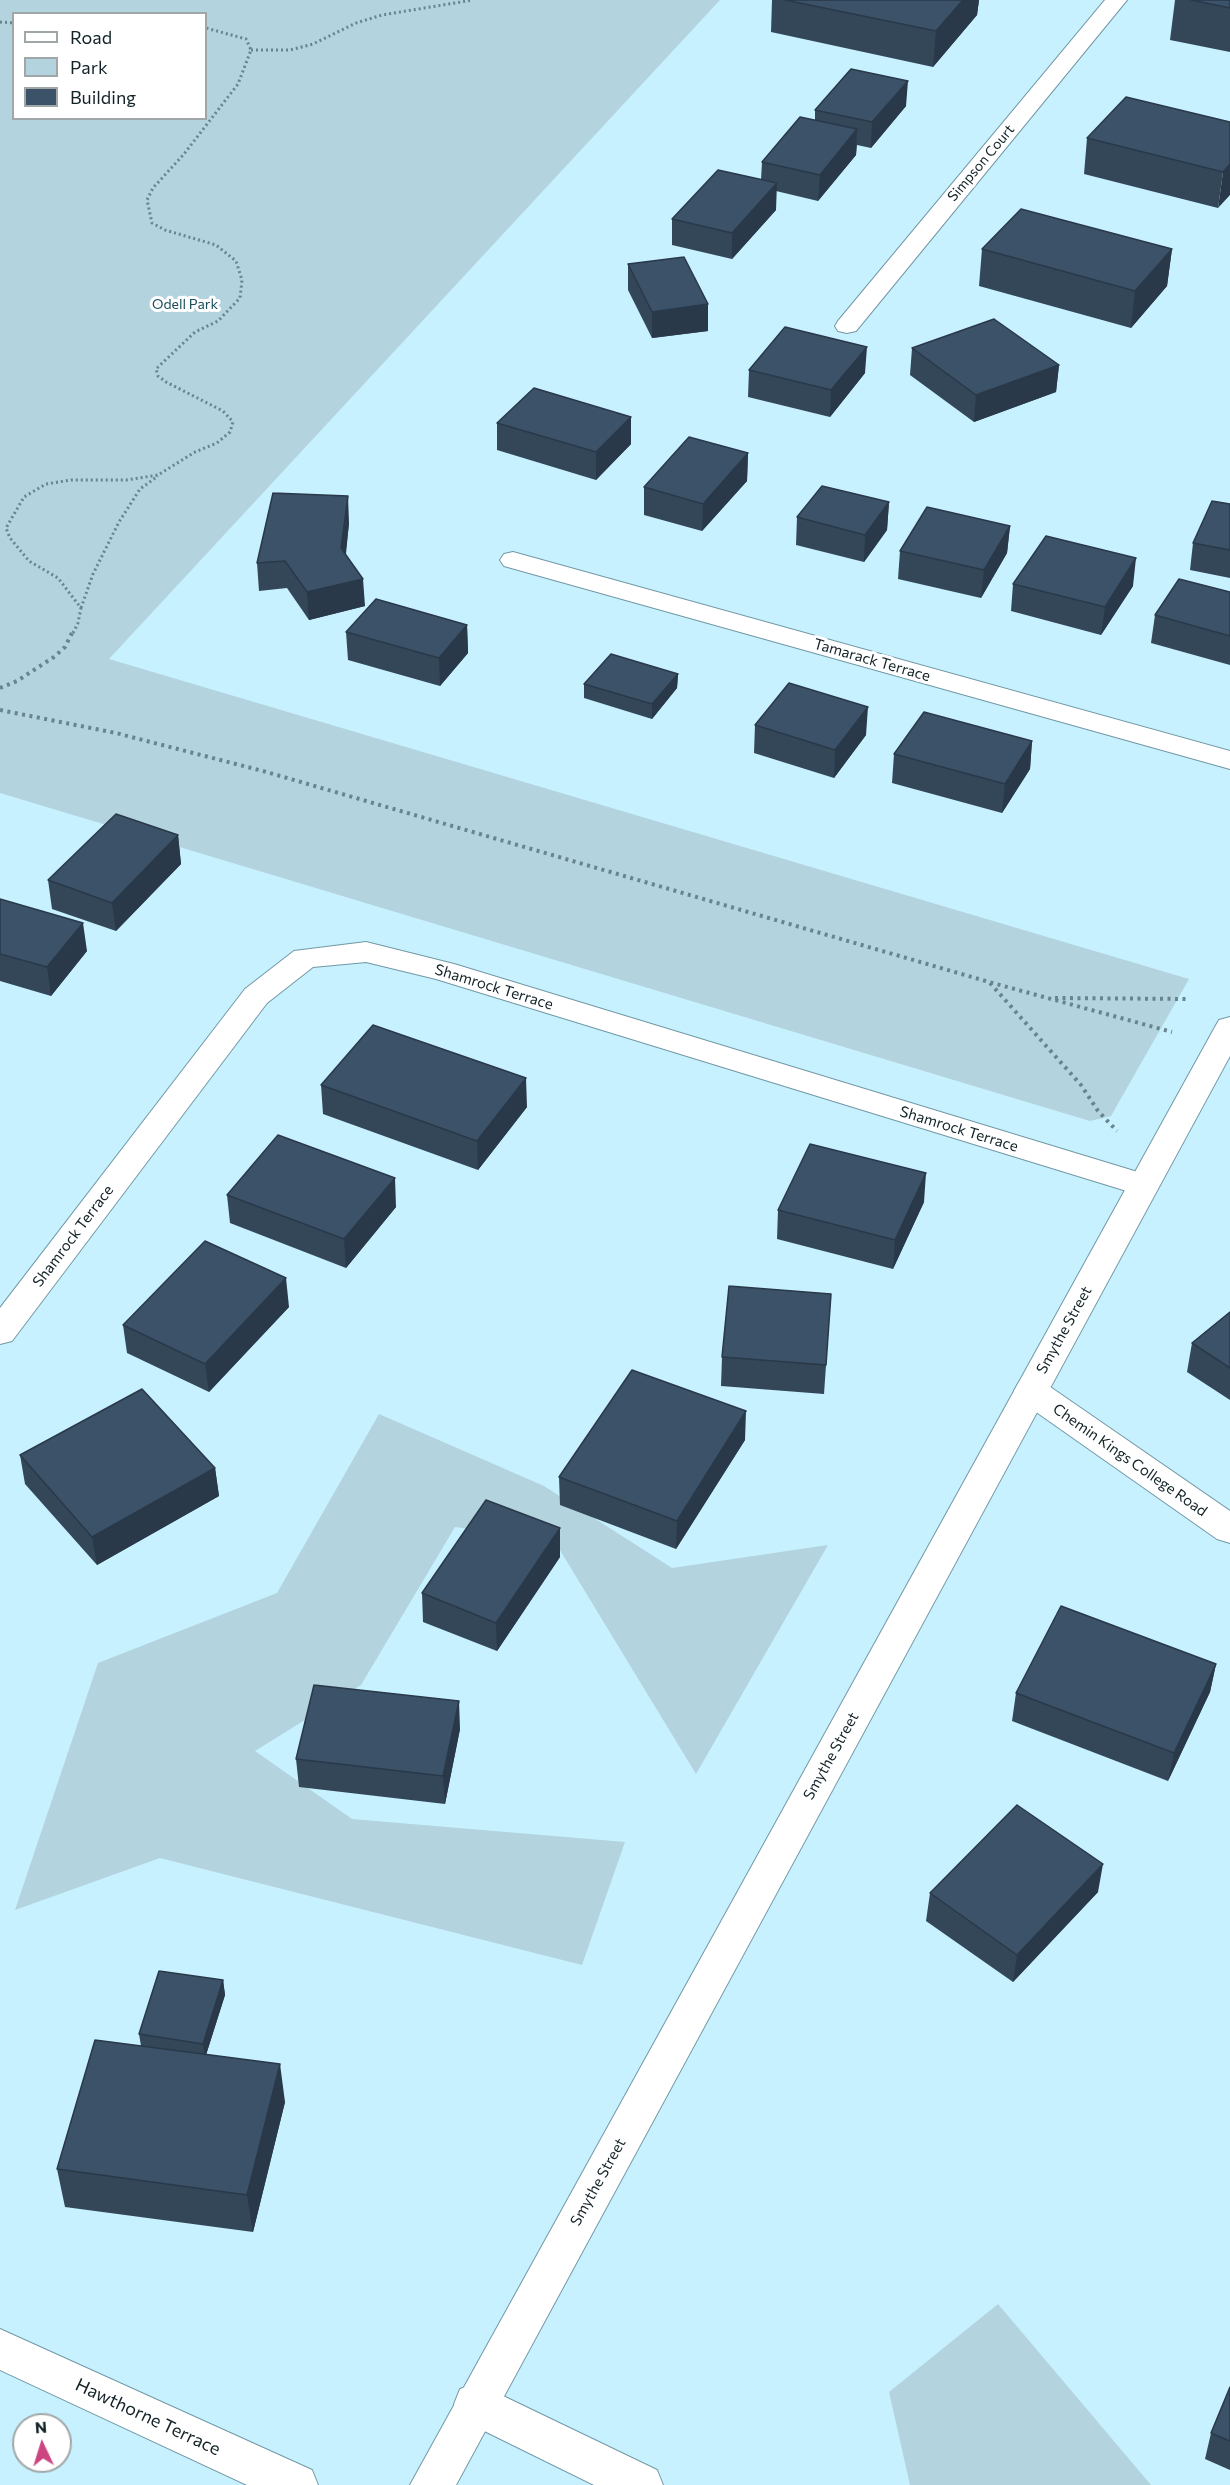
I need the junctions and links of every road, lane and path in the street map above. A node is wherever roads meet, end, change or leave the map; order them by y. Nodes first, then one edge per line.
1 (473, 0) edge
2 (1116, 0) edge
3 (207, 28) edge
4 (251, 50) junction
5 (847, 326) dead end
6 (158, 475) junction
7 (513, 560) dead end
8 (81, 608) junction
9 (0, 688) edge
10 (0, 710) edge
11 (1230, 760) edge
12 (989, 982) junction
13 (1048, 998) junction
14 (1190, 999) dead end
15 (1230, 1027) edge
16 (1172, 1032) dead end
17 (1117, 1131) dead end
18 (1143, 1185) junction
19 (0, 1332) edge
20 (1031, 1391) junction
21 (1230, 1529) edge
22 (0, 2349) edge
23 (476, 2404) junction
24 (296, 2485) edge
25 (432, 2485) edge
26 (641, 2485) edge

1 - 4 path
2 - 5 street, Simpson Court
3 - 4 path
4 - 6 path
6 - 8 path
6 - 8 path
7 - 11 street, Tamarack Terrace
8 - 9 path
10 - 12 path
12 - 13 path
12 - 17 path
13 - 14 path
13 - 16 path
15 - 18 street, Smythe Street
18 - 19 street, Shamrock Terrace
18 - 20 street, Smythe Street
20 - 21 street, Chemin Kings College Road
20 - 23 street, Smythe Street
22 - 24 street, Hawthorne Terrace
23 - 25 street, Smythe Street
23 - 26 street

